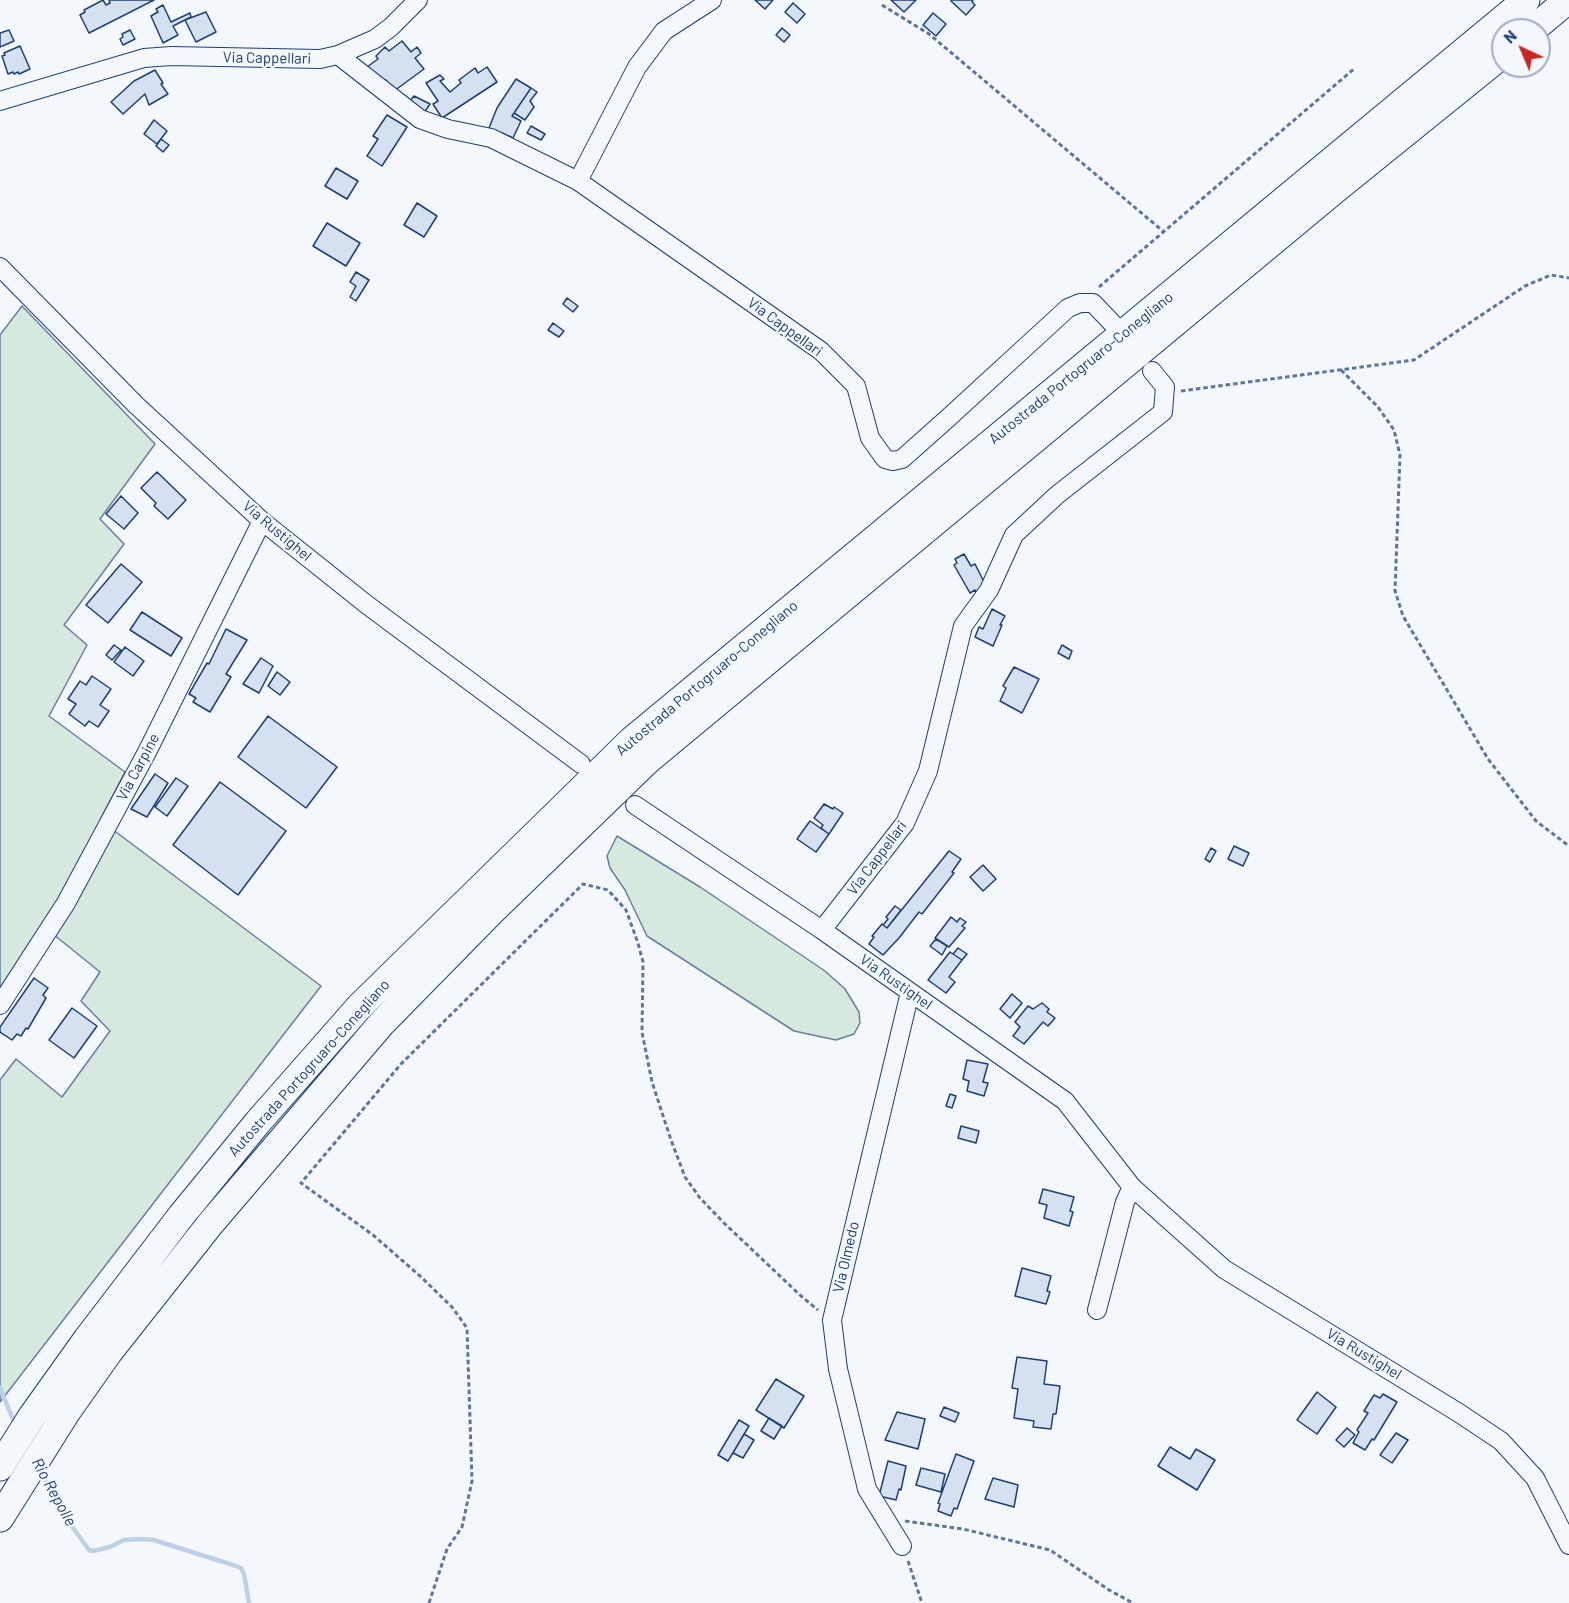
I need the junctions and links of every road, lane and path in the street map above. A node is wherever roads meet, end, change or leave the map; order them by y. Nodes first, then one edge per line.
1 (418, 0) edge
2 (712, 0) edge
3 (1526, 0) edge
4 (1568, 0) edge
5 (882, 5) dead end
6 (1546, 18) edge
7 (338, 55) junction
8 (1491, 64) edge
9 (1355, 68) dead end
10 (0, 101) edge
11 (578, 181) junction
12 (1164, 232) junction
13 (0, 267) edge
14 (1569, 278) edge
15 (1093, 303) junction
16 (1113, 324) dead end
17 (1341, 370) junction
18 (1152, 371) dead end
19 (1164, 394) junction
20 (262, 521) junction
21 (581, 764) dead end
22 (635, 805) dead end
23 (1569, 846) edge
24 (822, 930) junction
25 (910, 992) junction
26 (0, 1005) edge
27 (1132, 1187) junction
28 (1097, 1310) dead end
29 (832, 1320) junction
30 (57, 1403) junction
31 (0, 1467) edge
32 (3, 1513) edge
33 (886, 1519) junction
34 (1569, 1545) edge
35 (902, 1546) joint
36 (429, 1603) edge
37 (922, 1603) edge
38 (1133, 1603) edge

1 - 7 street
2 - 11 street
3 - 30 highway, Autostrada Portogruaro-Conegliano
4 - 6 highway
5 - 12 path
7 - 10 street, Via Cappellari
7 - 11 street, Via Cappellari
8 - 30 highway, Autostrada Portogruaro-Conegliano
9 - 12 path
11 - 15 street, Via Cappellari
12 - 15 path
13 - 20 street, Via Rustighel
14 - 17 path
15 - 16 street
17 - 19 path
17 - 23 path
18 - 19 street
19 - 24 street, Via Cappellari
20 - 21 street, Via Rustighel
20 - 26 street, Via Carpine
22 - 24 street, Via Rustighel
24 - 25 street, Via Rustighel
25 - 27 street, Via Rustighel
25 - 29 street, Via Olmedo
27 - 28 street
27 - 34 street, Via Rustighel
29 - 33 street, Via Olmedo
29 - 36 path
30 - 31 highway, Autostrada Portogruaro-Conegliano
30 - 32 highway, Autostrada Portogruaro-Conegliano
33 - 35 street, Via Olmedo
33 - 38 path
35 - 37 path

